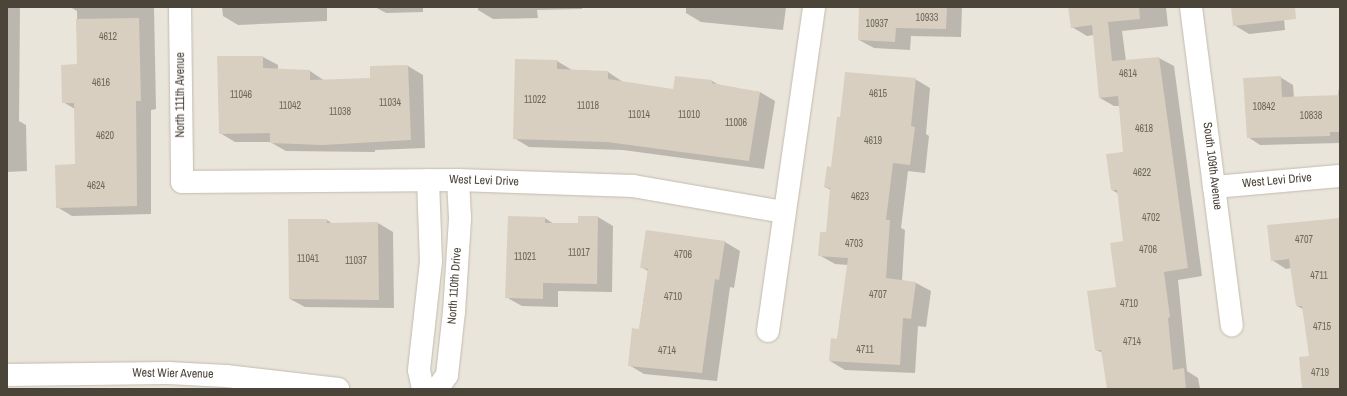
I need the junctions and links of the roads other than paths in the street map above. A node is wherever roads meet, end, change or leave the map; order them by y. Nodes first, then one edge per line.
1 (180, 7) edge
2 (814, 7) edge
3 (1191, 7) edge
4 (1340, 176) edge
5 (428, 180) junction
6 (458, 180) junction
7 (182, 182) joint
8 (1214, 187) junction
9 (783, 212) junction
10 (1232, 325) dead end
11 (768, 331) dead end
12 (7, 375) edge
13 (67, 384) edge
14 (338, 389) edge
15 (423, 389) edge
16 (437, 389) edge

1 - 7 street, North 111th Avenue
2 - 9 street
3 - 8 street, South 109th Avenue
4 - 8 street, West Levi Drive
5 - 6 street, West Levi Drive
5 - 7 street, West Levi Drive
5 - 15 street
6 - 9 street, West Levi Drive
6 - 16 street, North 110th Drive
8 - 10 street, South 109th Avenue
9 - 11 street
12 - 13 street, West Wier Avenue
13 - 14 street, West Wier Avenue

